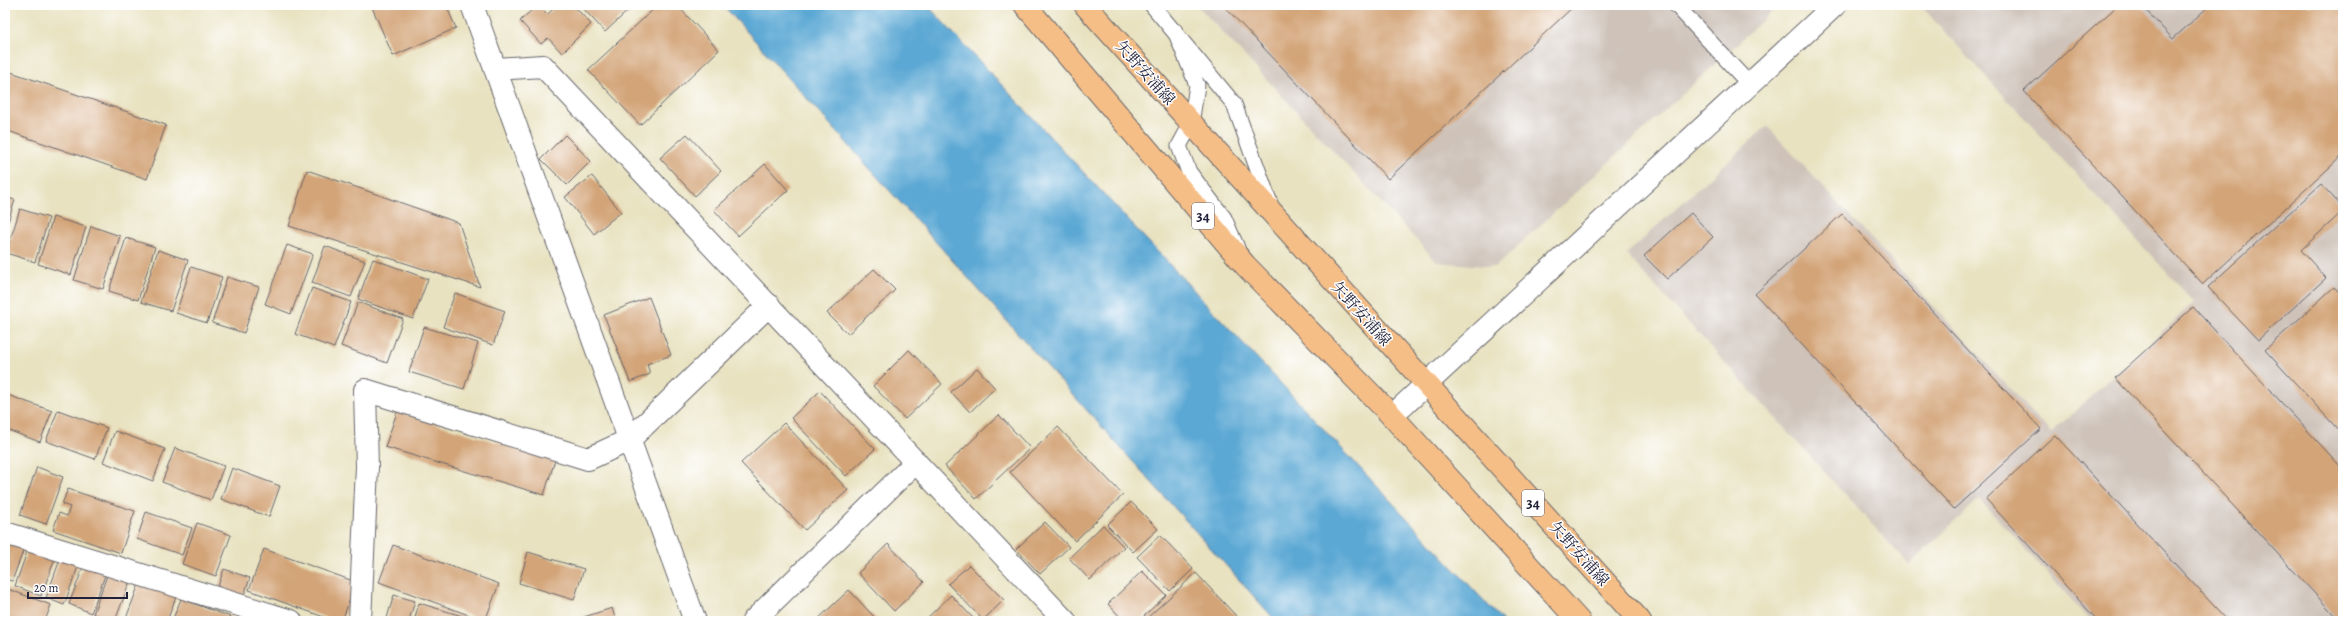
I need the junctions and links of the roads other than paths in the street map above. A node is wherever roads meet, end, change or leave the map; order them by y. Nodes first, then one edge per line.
1 (472, 5) edge
2 (1025, 5) edge
3 (1084, 5) edge
4 (1152, 5) edge
5 (1676, 5) edge
6 (1835, 5) edge
7 (1175, 31) junction
8 (495, 69) junction
9 (1749, 84) junction
10 (1191, 124) junction
11 (1274, 217) junction
12 (1245, 265) junction
13 (769, 305) junction
14 (1425, 385) junction
15 (1392, 416) junction
16 (629, 440) junction
17 (916, 462) junction
18 (5, 532) edge
19 (1054, 617) edge
20 (292, 621) edge
21 (360, 621) edge
22 (695, 621) edge
23 (753, 621) edge
24 (1579, 621) edge
25 (1640, 621) edge

1 - 8 street
2 - 12 main road, 34
3 - 10 main road, 矢野安浦線 / 34
4 - 7 lane
5 - 9 lane
6 - 9 street
7 - 10 lane
7 - 11 lane
8 - 13 street
8 - 16 street
9 - 14 street
10 - 11 main road, 矢野安浦線 / 34
10 - 12 lane
11 - 14 main road, 矢野安浦線 / 34
12 - 15 main road, 34
13 - 16 street
13 - 17 street
14 - 15 street
14 - 25 main road, 矢野安浦線 / 34
15 - 24 main road, 34
16 - 21 street
16 - 22 street
17 - 19 street
17 - 23 street
18 - 20 street

